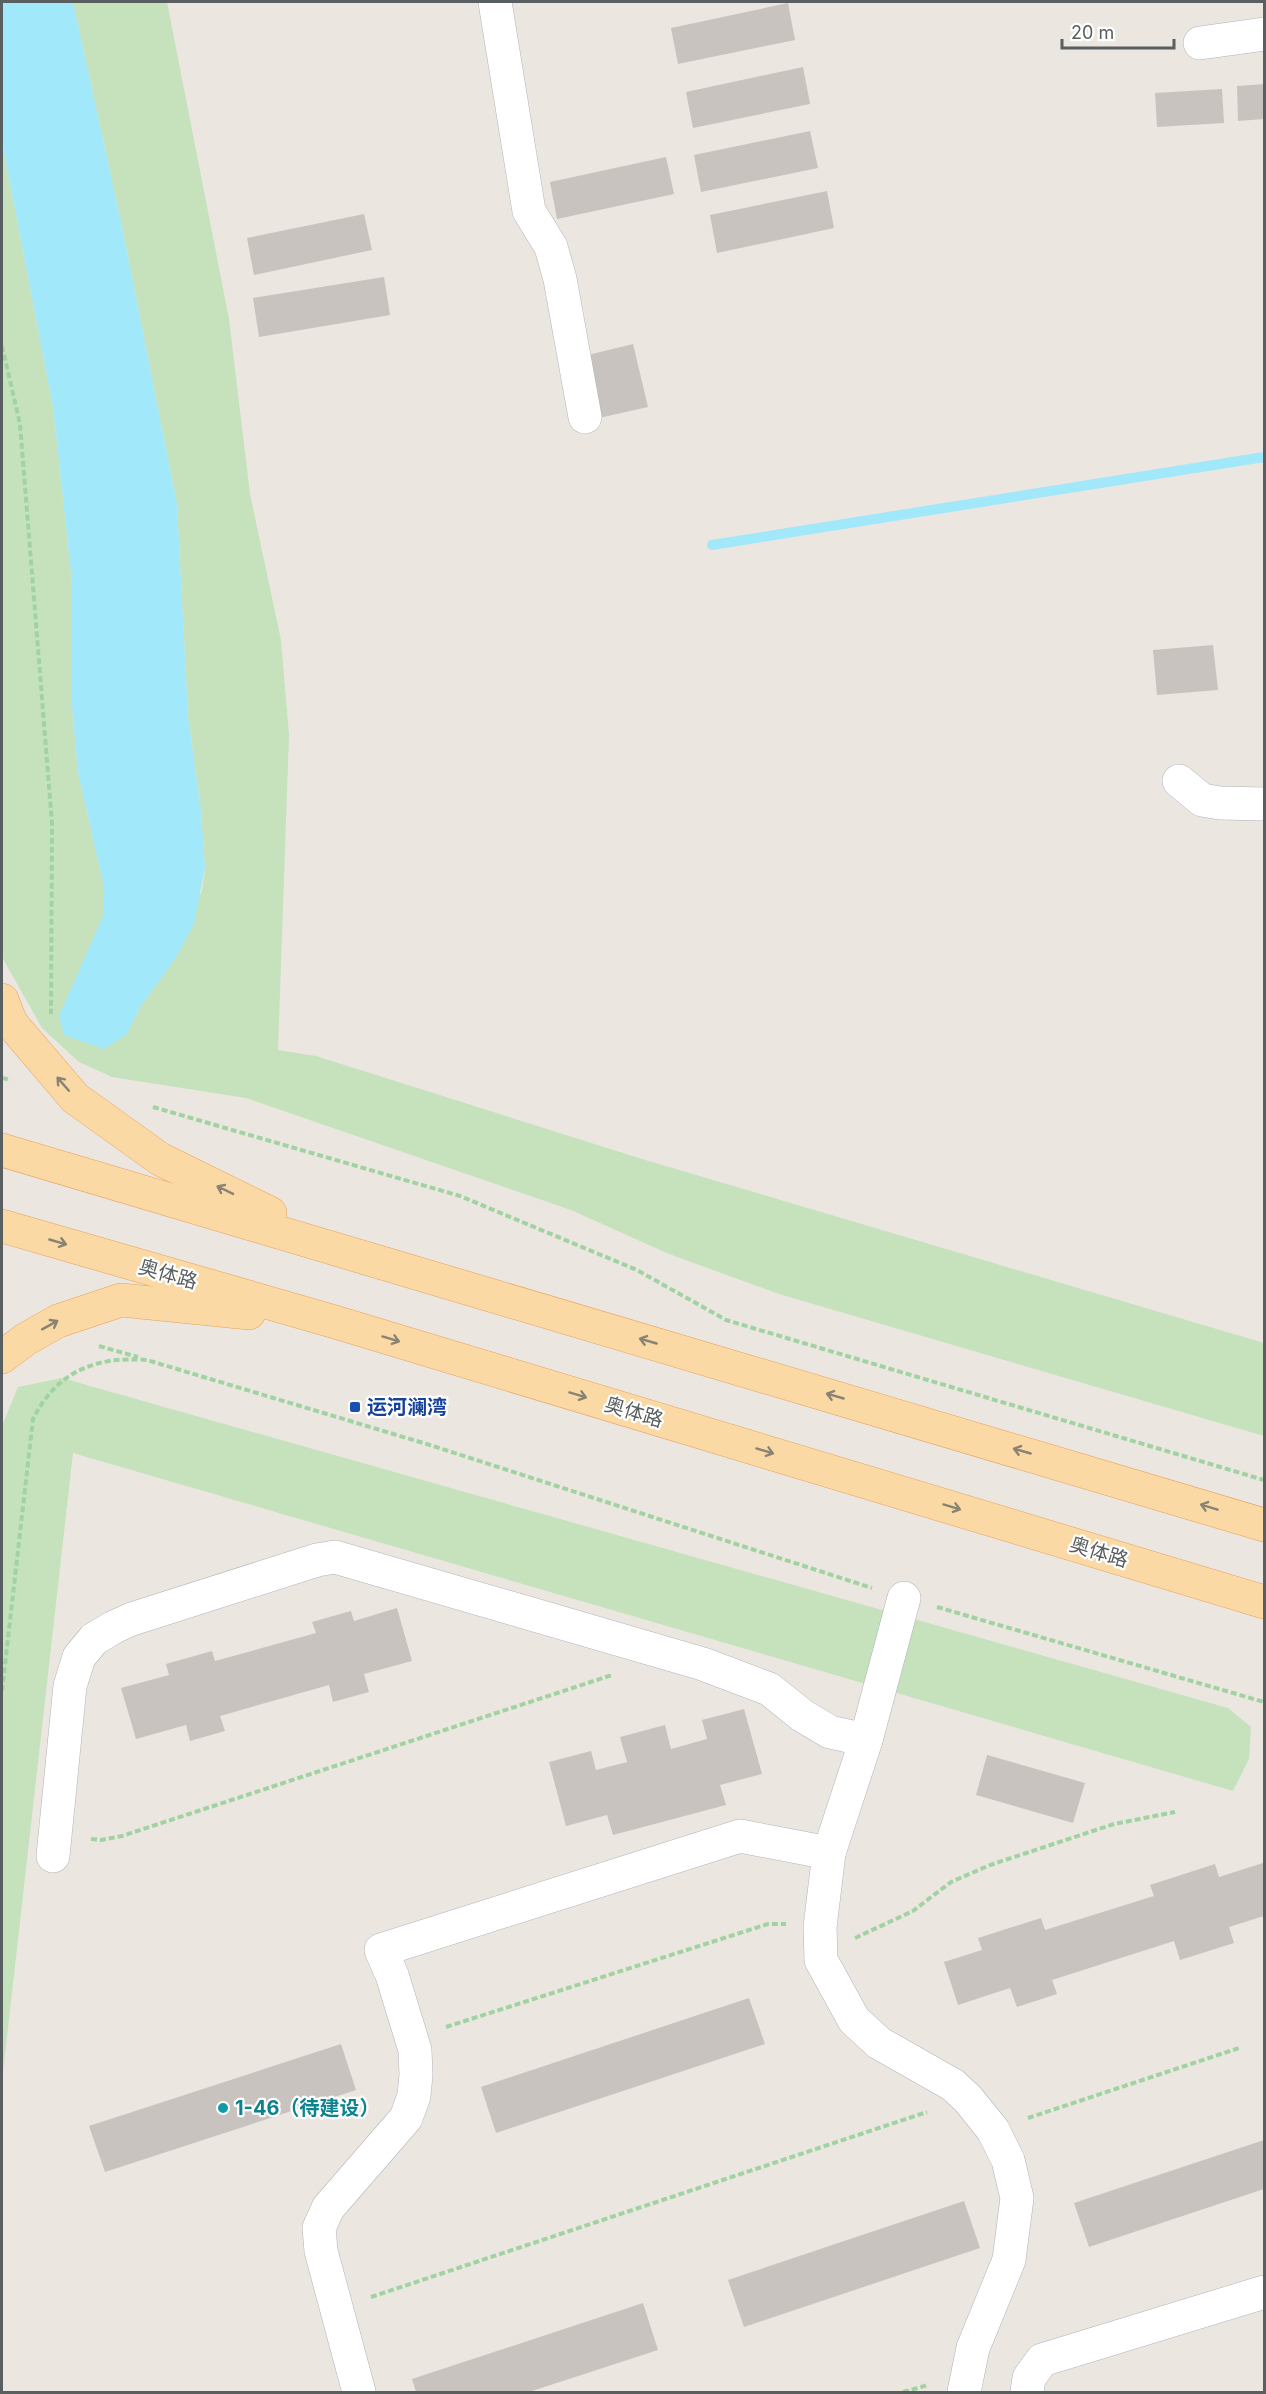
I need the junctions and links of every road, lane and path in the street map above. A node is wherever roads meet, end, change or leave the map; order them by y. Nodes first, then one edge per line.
1 (495, 2) edge
2 (1264, 34) edge
3 (1200, 43) dead end
4 (2, 346) edge
5 (585, 417) dead end
6 (1179, 781) dead end
7 (1264, 804) edge
8 (2, 1000) edge
9 (51, 1021) dead end
10 (147, 1106) dead end
11 (2, 1150) edge
12 (2, 1226) edge
13 (353, 1253) junction
14 (335, 1322) junction
15 (2, 1357) edge
16 (1264, 1480) edge
17 (1264, 1525) edge
18 (904, 1598) junction
19 (1264, 1602) edge
20 (617, 1674) dead end
21 (2, 1691) edge
22 (1264, 1702) edge
23 (867, 1740) junction
24 (1175, 1812) dead end
25 (53, 1846) joint
26 (829, 1853) junction
27 (821, 1939) junction
28 (411, 2038) junction
29 (1239, 2048) dead end
30 (968, 2099) junction
31 (993, 2130) junction
32 (1264, 2292) edge
33 (336, 2309) junction
34 (359, 2392) edge
35 (964, 2392) edge
36 (1027, 2392) edge

1 - 5 lane
2 - 3 lane
4 - 9 path
6 - 7 lane
13 -> 8 main road
10 - 16 path
11 - 13 main road
12 -> 14 main road, 奥体路
17 -> 13 main road
15 -> 14 main road
14 -> 19 main road, 奥体路
18 - 21 path
18 - 22 path
18 - 23 lane
20 - 25 path
23 - 25 lane
23 - 26 lane
24 - 27 path
26 - 27 lane
26 - 28 lane
27 - 28 path
27 - 30 lane
28 - 33 lane
29 - 31 path
30 - 31 lane
30 - 33 path
31 - 35 lane
32 - 36 lane
33 - 34 lane

